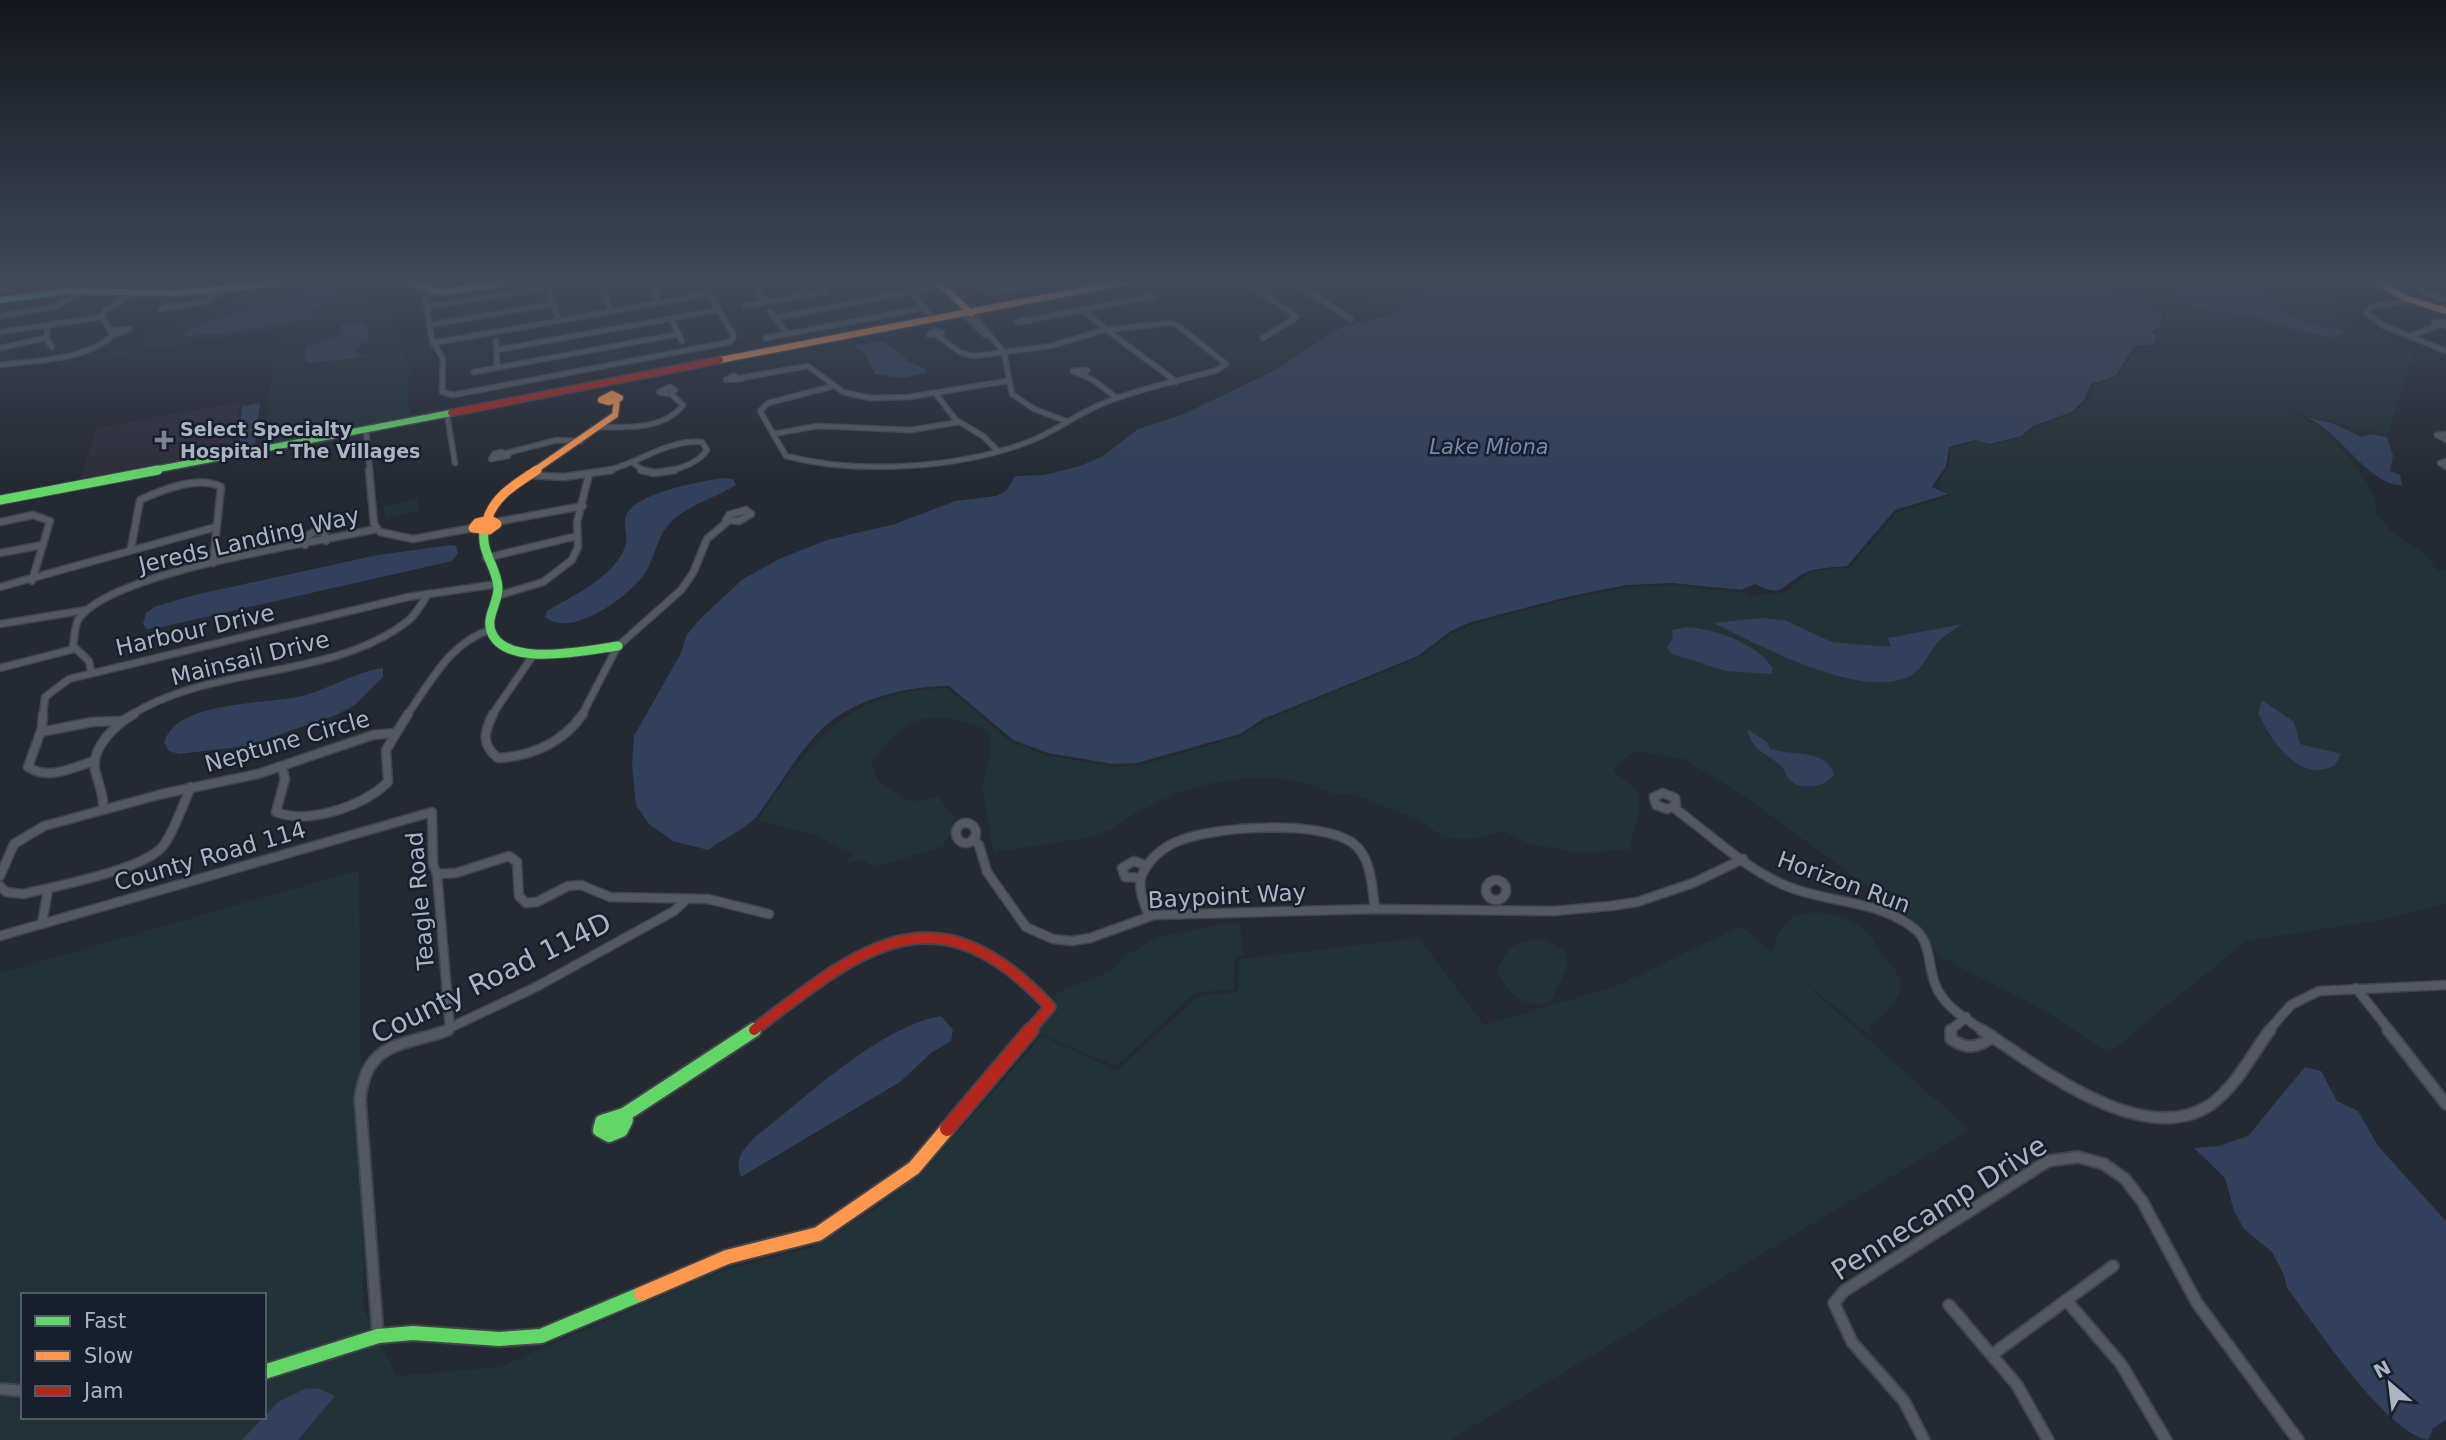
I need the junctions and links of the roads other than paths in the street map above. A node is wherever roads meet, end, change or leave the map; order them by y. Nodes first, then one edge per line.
1 (89, 349) edge
2 (437, 349) edge
3 (497, 349) edge
4 (597, 349) edge
5 (699, 349) edge
6 (780, 349) edge
7 (959, 349) edge
8 (1002, 349) edge
9 (1026, 349) edge
10 (1135, 349) edge
11 (1207, 349) edge
12 (1004, 352) junction
13 (0, 365) edge
14 (500, 367) junction
15 (474, 372) dead end
16 (1084, 374) dead end
17 (741, 378) dead end
18 (1007, 381) junction
19 (1176, 382) junction
20 (605, 383) junction
21 (830, 387) junction
22 (670, 393) dead end
23 (936, 394) junction
24 (1116, 398) junction
25 (447, 414) junction
26 (1066, 421) junction
27 (959, 422) junction
28 (602, 424) junction
29 (366, 430) junction
30 (773, 434) junction
31 (2446, 434) edge
32 (2446, 440) edge
33 (582, 441) junction
34 (998, 450) junction
35 (507, 453) dead end
36 (2446, 461) edge
37 (455, 463) dead end
38 (633, 463) junction
39 (2446, 467) edge
40 (589, 474) junction
41 (526, 475) junction
42 (0, 500) edge
43 (583, 506) junction
44 (0, 522) edge
45 (728, 522) dead end
46 (485, 525) junction
47 (216, 527) junction
48 (376, 529) junction
49 (577, 536) junction
50 (326, 541) junction
51 (43, 545) junction
52 (305, 545) junction
53 (131, 548) junction
54 (0, 554) edge
55 (486, 558) junction
56 (212, 563) junction
57 (32, 581) junction
58 (0, 587) edge
59 (498, 590) junction
60 (428, 594) junction
61 (87, 610) junction
62 (0, 624) edge
63 (490, 630) junction
64 (618, 646) junction
65 (75, 649) junction
66 (534, 654) junction
67 (0, 668) edge
68 (91, 672) junction
69 (124, 721) junction
70 (41, 732) junction
71 (394, 733) junction
72 (94, 761) junction
73 (282, 767) junction
74 (191, 787) junction
75 (103, 808) junction
76 (1674, 808) dead end
77 (432, 813) joint
78 (973, 839) dead end
79 (1743, 859) junction
80 (1147, 866) junction
81 (437, 874) junction
82 (0, 876) edge
83 (1141, 878) junction
84 (0, 886) edge
85 (48, 889) junction
86 (687, 899) junction
87 (1375, 909) junction
88 (769, 914) dead end
89 (1149, 916) junction
90 (42, 924) junction
91 (0, 936) edge
92 (2446, 985) edge
93 (2356, 988) junction
94 (1966, 1017) junction
95 (450, 1028) junction
96 (1993, 1037) junction
97 (2446, 1104) edge
98 (624, 1115) dead end
99 (2113, 1266) dead end
100 (2066, 1300) junction
101 (1950, 1305) dead end
102 (378, 1336) junction
103 (1993, 1354) junction
104 (266, 1371) edge
105 (0, 1389) edge
106 (21, 1391) edge
107 (1924, 1440) edge
108 (2048, 1440) edge
109 (2166, 1440) edge
110 (2298, 1440) edge

1 - 13 street
2 - 5 street
3 - 14 street
4 - 14 street
6 - 20 street
7 - 12 street
8 - 12 street
9 - 12 street
10 - 19 street
11 - 19 street
12 - 18 street
14 - 15 street
16 - 24 street
17 - 21 street
18 - 23 street
18 - 26 street
19 - 24 street
20 - 25 street
20 - 28 street
21 - 23 street
21 - 30 street
22 - 28 street
23 - 27 street
24 - 26 street
25 - 29 street
25 - 37 street
26 - 34 street
27 - 30 street
27 - 34 street
28 - 33 street
29 - 42 street
29 - 48 street
30 - 34 street
31 - 32 street
33 - 35 street
33 - 41 street
36 - 39 street
38 - 38 street
38 - 40 street
40 - 41 street
40 - 43 street, Harbour Drive
41 - 46 street
43 - 46 street
43 - 49 street, Harbour Drive
44 - 51 street
45 - 64 street
46 - 48 street
46 - 55 street
47 - 53 street
47 - 53 street
47 - 56 street
48 - 50 street, Jereds Landing Way
49 - 55 street
49 - 59 street, Harbour Drive
50 - 52 street, Jereds Landing Way
50 - 52 street
51 - 54 street
51 - 57 street
52 - 56 street, Jereds Landing Way
53 - 57 street
55 - 59 street
56 - 61 street, Jereds Landing Way
57 - 58 street
59 - 60 street, Harbour Drive
59 - 63 street
60 - 68 street, Harbour Drive
60 - 69 street, Mainsail Drive
61 - 62 street
61 - 65 street
63 - 66 street
63 - 71 street
64 - 66 street
64 - 66 street
65 - 67 street
65 - 68 street
68 - 70 street, Harbour Drive
69 - 70 street
69 - 72 street, Mainsail Drive
70 - 72 street, Harbour Drive
71 - 73 street, Neptune Circle
71 - 73 street
72 - 75 street
73 - 74 street, Neptune Circle
74 - 75 street, Neptune Circle
74 - 85 street, Neptune Circle
75 - 82 street, Neptune Circle
76 - 79 street, Horizon Run
77 - 81 street, Teagle Road
77 - 90 street, County Road 114
78 - 89 street, Baypoint Way
79 - 87 street, Baypoint Way
79 - 94 street, Horizon Run
80 - 83 street
80 - 83 street
80 - 87 street
81 - 86 street
81 - 95 street, Teagle Road
83 - 89 street
84 - 85 street, Neptune Circle
85 - 90 street
86 - 88 street
86 - 95 street, County Road 114D
87 - 89 street, Baypoint Way
90 - 91 street, County Road 114
92 - 93 street, Horizon Run
93 - 96 street, Horizon Run
93 - 97 street
94 - 96 street, Horizon Run
94 - 96 street
95 - 102 street, County Road 114D
98 - 102 street
99 - 100 street
100 - 103 street
100 - 109 street
101 - 103 street
102 - 104 street
103 - 108 street
105 - 106 street
107 - 110 street, Pennecamp Drive

